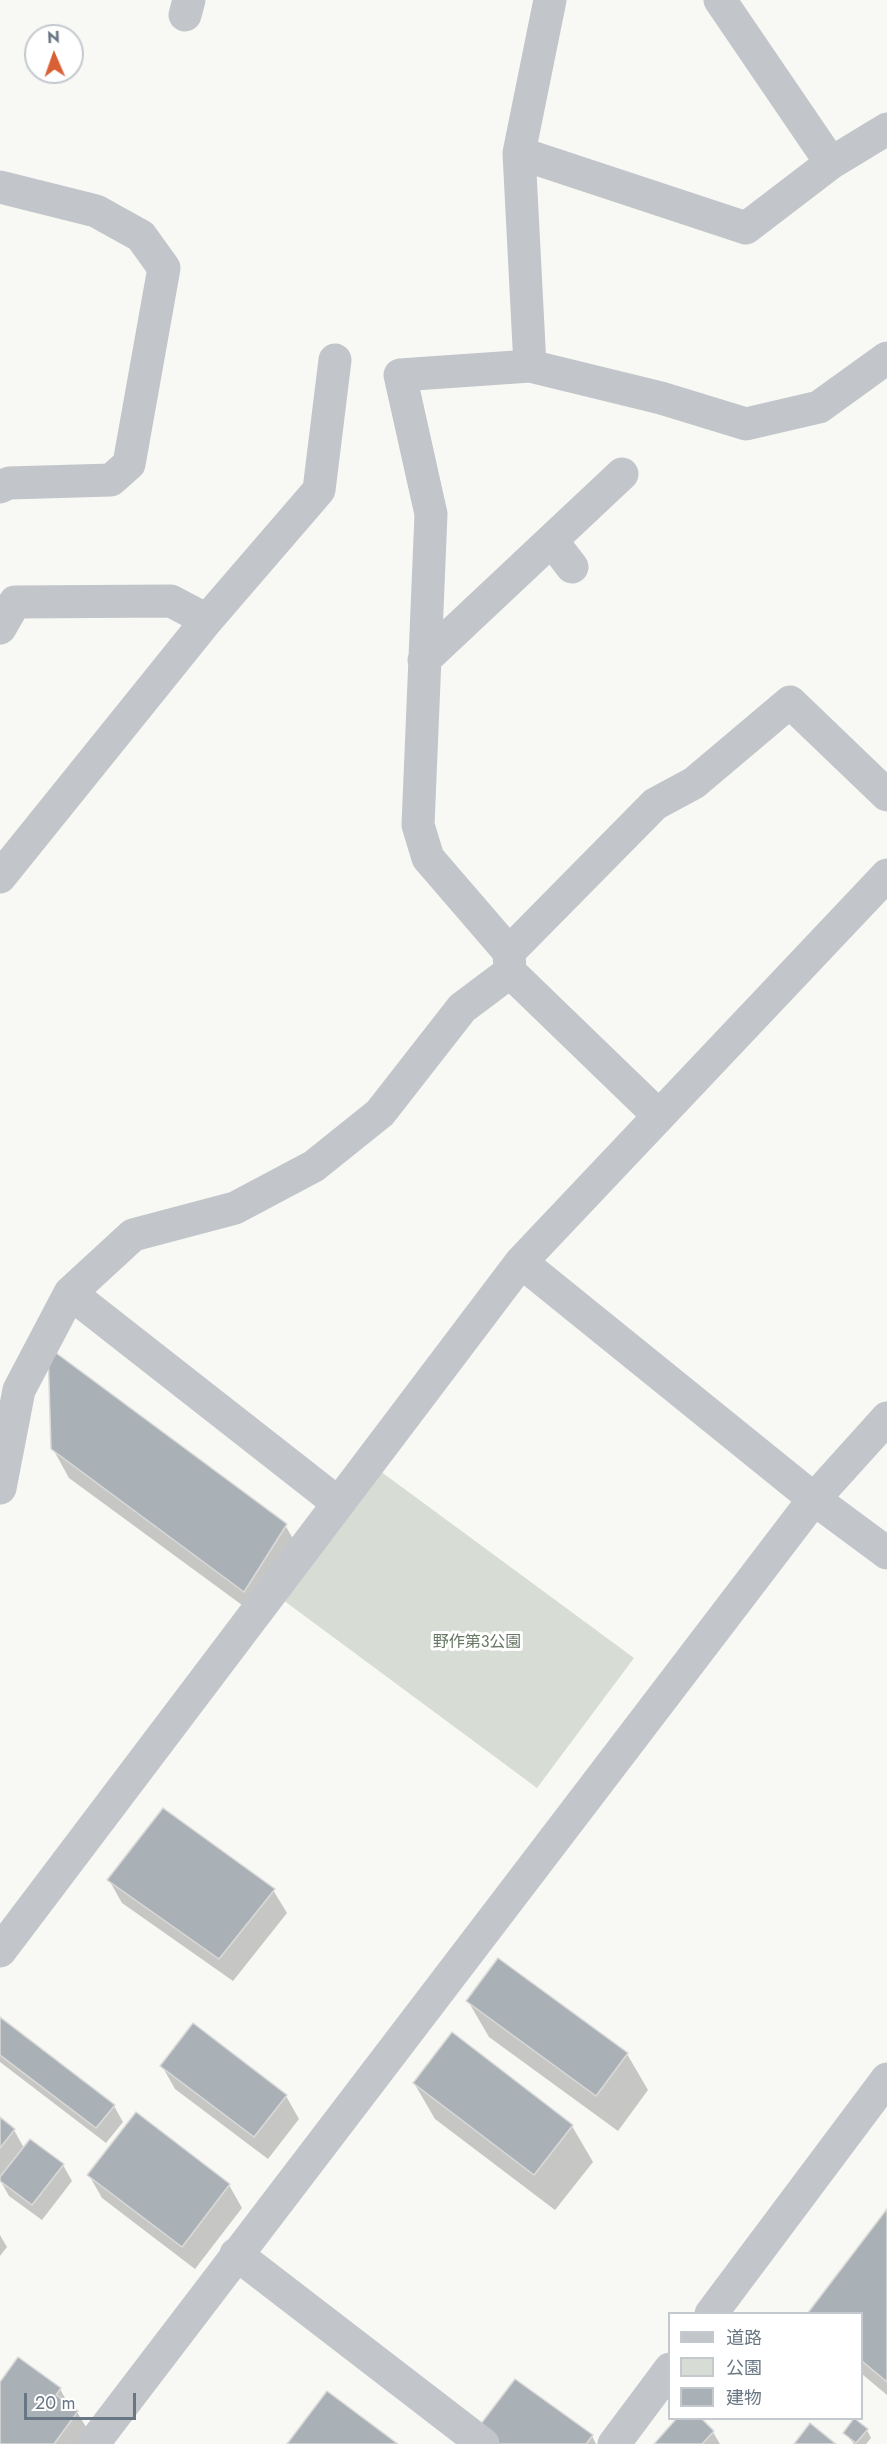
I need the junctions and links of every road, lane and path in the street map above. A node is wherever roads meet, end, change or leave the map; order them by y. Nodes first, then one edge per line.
1 (550, 0) edge
2 (720, 0) edge
3 (887, 129) edge
4 (519, 153) junction
5 (831, 163) junction
6 (0, 187) edge
7 (887, 358) edge
8 (335, 360) dead end
9 (530, 366) junction
10 (622, 474) dead end
11 (0, 488) edge
12 (552, 541) junction
13 (572, 567) dead end
14 (207, 620) junction
15 (0, 628) edge
16 (424, 660) junction
17 (887, 795) edge
18 (6, 859) edge
19 (887, 875) edge
20 (509, 962) junction
21 (659, 1116) junction
22 (521, 1262) junction
23 (70, 1293) junction
24 (887, 1418) edge
25 (0, 1488) edge
26 (814, 1499) junction
27 (338, 1503) junction
28 (887, 1553) edge
29 (0, 1951) edge
30 (887, 2079) edge
31 (236, 2254) junction
32 (712, 2312) edge
33 (668, 2370) edge
34 (93, 2444) edge
35 (483, 2444) edge
36 (614, 2444) edge

1 - 4 street
2 - 5 street
3 - 5 street
4 - 5 street
4 - 9 street
6 - 11 street
7 - 9 street
8 - 14 street
9 - 16 street
10 - 12 street
12 - 13 street
12 - 16 street
14 - 15 street
14 - 18 street
16 - 20 street
17 - 20 street
19 - 21 street
20 - 21 street
20 - 23 street
21 - 22 street
22 - 26 street
22 - 27 street
23 - 25 street
23 - 27 street
24 - 26 street
26 - 28 street
26 - 31 street
27 - 29 street
30 - 32 street
31 - 34 street
31 - 35 street
33 - 36 street

